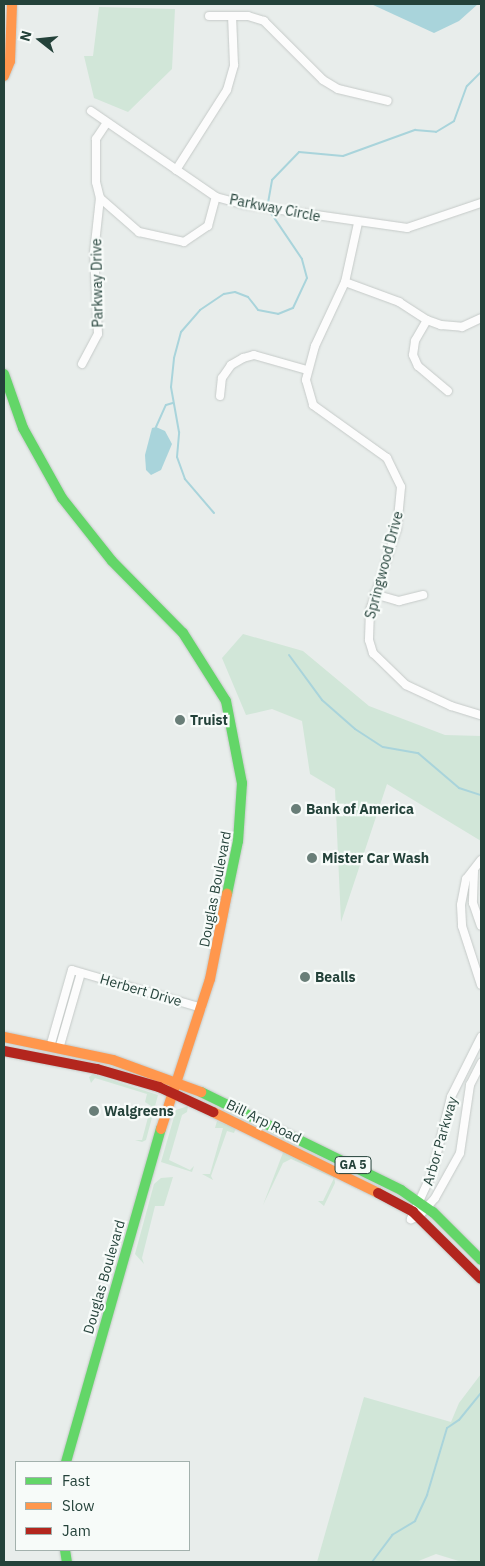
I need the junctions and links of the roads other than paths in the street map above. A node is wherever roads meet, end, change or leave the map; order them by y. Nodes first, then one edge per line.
1 (12, 4) edge
2 (208, 16) dead end
3 (232, 16) junction
4 (4, 76) edge
5 (388, 101) dead end
6 (91, 111) dead end
7 (106, 124) junction
8 (176, 170) junction
9 (216, 197) junction
10 (100, 198) junction
11 (481, 203) edge
12 (358, 223) junction
13 (345, 282) junction
14 (481, 318) edge
15 (427, 320) junction
16 (82, 364) dead end
17 (308, 370) junction
18 (4, 374) edge
19 (448, 391) dead end
20 (220, 396) dead end
21 (374, 594) junction
22 (423, 595) dead end
23 (481, 715) edge
24 (481, 860) edge
25 (474, 871) junction
26 (481, 926) edge
27 (81, 973) junction
28 (481, 985) edge
29 (202, 1008) junction
30 (4, 1037) edge
31 (481, 1037) edge
32 (55, 1048) junction
33 (4, 1050) edge
34 (481, 1063) edge
35 (176, 1081) junction
36 (172, 1093) junction
37 (424, 1205) junction
38 (416, 1215) junction
39 (481, 1260) edge
40 (481, 1279) edge
41 (66, 1461) edge

1 - 4 main road
2 - 3 street
3 - 5 street
3 - 8 street
6 - 7 street, Parkway Circle
7 - 8 street, Parkway Circle
7 - 10 street, Parkway Drive
8 - 9 street, Parkway Circle
9 - 10 street
9 - 12 street, Parkway Circle
10 - 16 street, Parkway Drive
11 - 12 street, Parkway Circle
12 - 13 street, Springwood Drive
13 - 15 street
13 - 17 street, Springwood Drive
14 - 15 street
15 - 19 street
17 - 20 street
17 - 21 street, Springwood Drive
18 - 29 main road, Douglas Boulevard
21 - 22 street
21 - 23 street, Springwood Drive
24 - 25 street
25 - 26 street
25 - 28 street
27 - 29 street, Herbert Drive
27 - 32 street, Herbert Drive
27 - 32 street, Herbert Drive
29 - 35 main road, Douglas Boulevard
30 - 32 main road, Bill Arp Road / GA 5
31 - 37 street, Arbor Parkway
32 - 35 main road, Bill Arp Road / GA 5
33 - 36 main road, Bill Arp Road / GA 5
34 - 37 street, Arbor Parkway
35 - 36 main road, Douglas Boulevard
35 - 37 main road, Bill Arp Road / GA 5
36 - 38 main road, Bill Arp Road / GA 5
36 - 41 main road, Douglas Boulevard
37 - 38 street, Arbor Parkway
37 - 39 main road, Bill Arp Road / GA 5
38 - 40 main road, Bill Arp Road / GA 5

